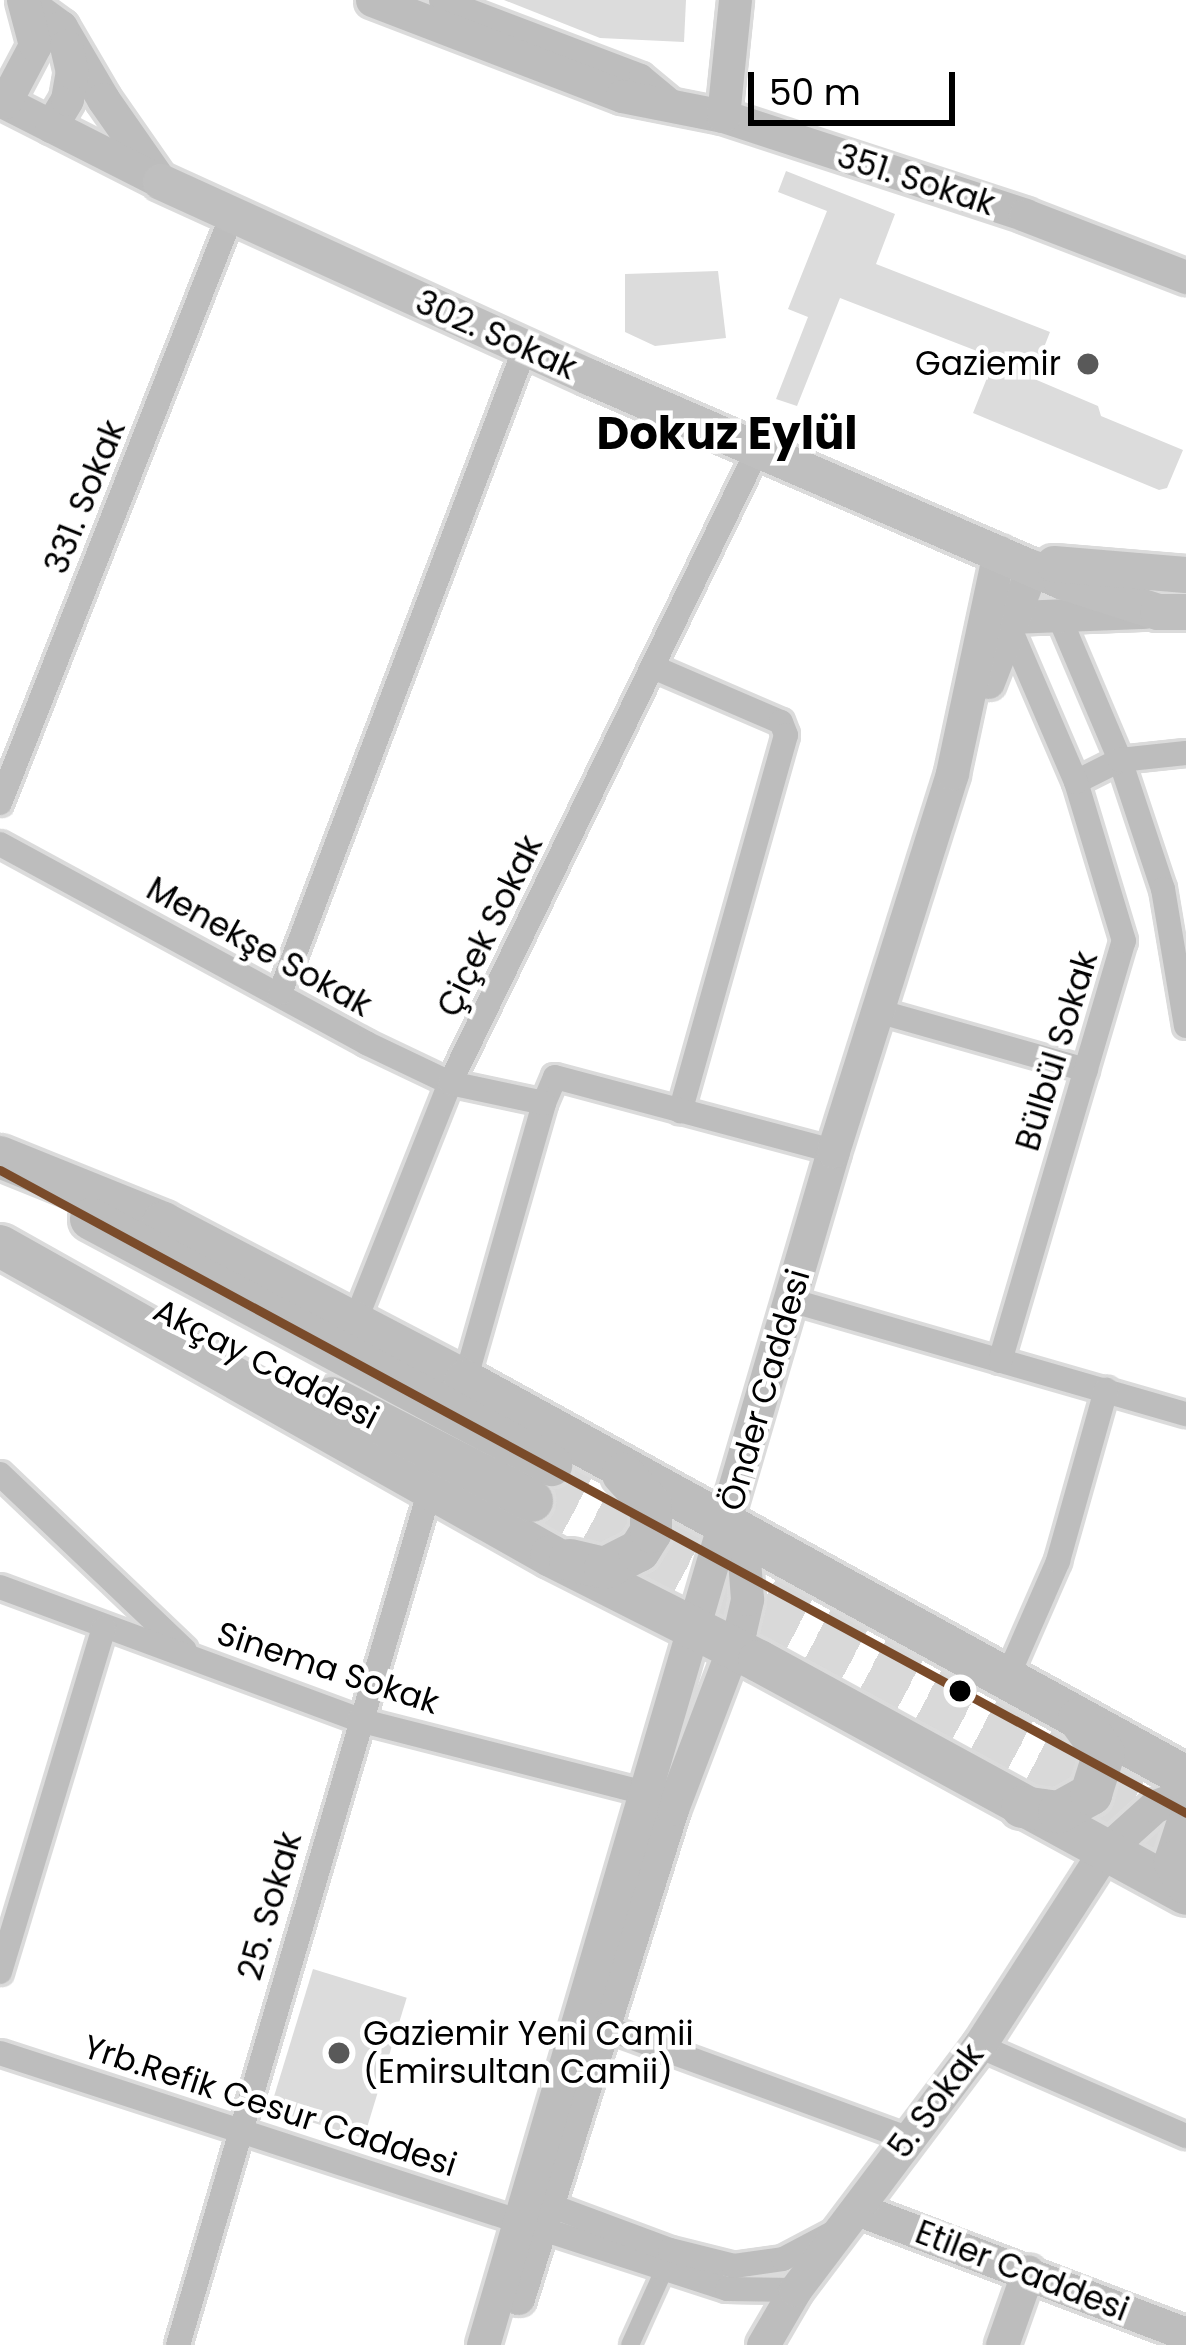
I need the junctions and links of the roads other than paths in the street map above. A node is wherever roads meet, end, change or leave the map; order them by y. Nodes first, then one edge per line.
1 (24, 0) edge
2 (441, 0) edge
3 (735, 0) edge
4 (380, 2) edge
5 (61, 27) junction
6 (103, 99) junction
7 (2, 101) edge
8 (678, 107) junction
9 (723, 116) junction
10 (51, 126) junction
11 (81, 142) junction
12 (161, 182) junction
13 (232, 215) junction
14 (1186, 277) edge
15 (525, 348) junction
16 (757, 451) junction
17 (999, 552) junction
18 (1033, 566) junction
19 (1186, 575) edge
20 (1172, 612) edge
21 (1058, 614) junction
22 (1012, 623) junction
23 (652, 667) junction
24 (1186, 753) edge
25 (1120, 760) junction
26 (952, 773) junction
27 (1076, 782) junction
28 (0, 803) edge
29 (0, 844) edge
30 (280, 993) junction
31 (881, 1012) junction
32 (1186, 1026) edge
33 (1086, 1070) junction
34 (450, 1083) junction
35 (544, 1103) junction
36 (680, 1111) junction
37 (833, 1151) junction
38 (0, 1157) edge
39 (0, 1170) edge
40 (1, 1243) edge
41 (790, 1300) junction
42 (354, 1324) junction
43 (1000, 1361) junction
44 (465, 1381) junction
45 (1106, 1390) junction
46 (1186, 1414) edge
47 (612, 1462) junction
48 (0, 1474) edge
49 (431, 1486) junction
50 (727, 1525) junction
51 (551, 1556) junction
52 (0, 1587) edge
53 (104, 1628) junction
54 (690, 1629) junction
55 (732, 1648) junction
56 (193, 1658) junction
57 (1007, 1678) junction
58 (1077, 1717) junction
59 (359, 1720) junction
60 (1185, 1776) edge
61 (642, 1792) junction
62 (1021, 1807) junction
63 (1186, 1828) edge
64 (1104, 1852) junction
65 (1186, 1883) edge
66 (1186, 1894) edge
67 (0, 1972) edge
68 (606, 2027) junction
69 (979, 2046) junction
70 (0, 2054) edge
71 (239, 2129) junction
72 (1186, 2136) edge
73 (906, 2138) junction
74 (851, 2218) junction
75 (537, 2219) junction
76 (665, 2269) junction
77 (1028, 2271) junction
78 (795, 2290) junction
79 (1186, 2334) edge
80 (178, 2345) edge
81 (483, 2345) edge
82 (501, 2345) edge
83 (630, 2345) edge
84 (763, 2345) edge
85 (1002, 2345) edge

1 - 5 street
1 - 7 street
2 - 8 street
3 - 9 street
4 - 8 street, 351. Sokak
5 - 6 street
5 - 10 street
6 - 11 street
6 - 12 street
7 - 10 street
8 - 9 street, 351. Sokak
9 - 14 street, 351. Sokak
10 - 11 street
11 - 12 street
12 - 13 main road, 302. Sokak
13 - 15 main road, 302. Sokak
13 - 28 street, 331. Sokak
15 - 16 main road, 302. Sokak
15 - 30 street
16 - 17 main road, 302. Sokak
16 - 23 street, Çiçek Sokak
17 - 18 main road, 302. Sokak
17 - 26 street, Önder Caddesi
18 - 19 main road, 302. Sokak
18 - 20 main road, 302. Sokak
18 - 22 street, Önder Caddesi
20 - 21 street
21 - 22 street
21 - 25 street
22 - 26 street, Önder Caddesi
22 - 27 street, Bülbül Sokak
23 - 34 street, Çiçek Sokak
23 - 36 street
24 - 25 street
25 - 27 street
25 - 32 street
26 - 31 street, Önder Caddesi
27 - 33 street, Bülbül Sokak
29 - 30 street, Menekşe Sokak
30 - 34 street, Menekşe Sokak
31 - 33 street
31 - 37 street, Önder Caddesi
33 - 43 street, Bülbül Sokak
34 - 35 street
34 - 42 street
35 - 36 street
35 - 44 street
36 - 37 street
37 - 41 street, Önder Caddesi
38 - 42 highway
39 - 40 highway, Akçay Caddesi
40 - 49 highway
41 - 43 street
41 - 50 street, Önder Caddesi
42 - 44 highway
43 - 45 street
44 - 47 highway
45 - 46 street
45 - 57 street
47 - 50 highway
47 - 51 highway
48 - 56 street
49 - 51 highway
49 - 59 street, 25. Sokak
50 - 54 street, Önder Caddesi
50 - 55 street, Önder Caddesi
50 - 57 highway
51 - 54 highway
52 - 53 street, Sinema Sokak
53 - 56 street, Sinema Sokak
53 - 67 street
54 - 55 highway
54 - 61 street, Önder Caddesi
55 - 62 highway
55 - 68 street, Önder Caddesi
56 - 59 street, Sinema Sokak
57 - 58 highway
58 - 60 highway
58 - 62 highway
59 - 61 street, Sinema Sokak
59 - 71 street, 25. Sokak
60 - 64 street, 5. Sokak
61 - 75 street, Önder Caddesi
62 - 64 highway
63 - 65 highway
64 - 66 highway
64 - 69 street, 5. Sokak
68 - 73 street
68 - 75 street, Önder Caddesi
69 - 72 street
69 - 73 street, 5. Sokak
70 - 71 street, Yrb.Refik Cesur Caddesi
71 - 75 street, Yrb.Refik Cesur Caddesi
71 - 80 street, 25. Sokak
73 - 74 street, 5. Sokak
74 - 75 street, Yrb.Refik Cesur Caddesi
74 - 77 street, Etiler Caddesi
74 - 78 street, 5. Sokak
75 - 76 street, Yrb.Refik Cesur Caddesi
75 - 81 street, Önder Caddesi
75 - 82 street, Önder Caddesi
76 - 78 street, Yrb.Refik Cesur Caddesi
76 - 83 street
77 - 79 street, Etiler Caddesi
77 - 85 street
78 - 84 street, 5. Sokak

